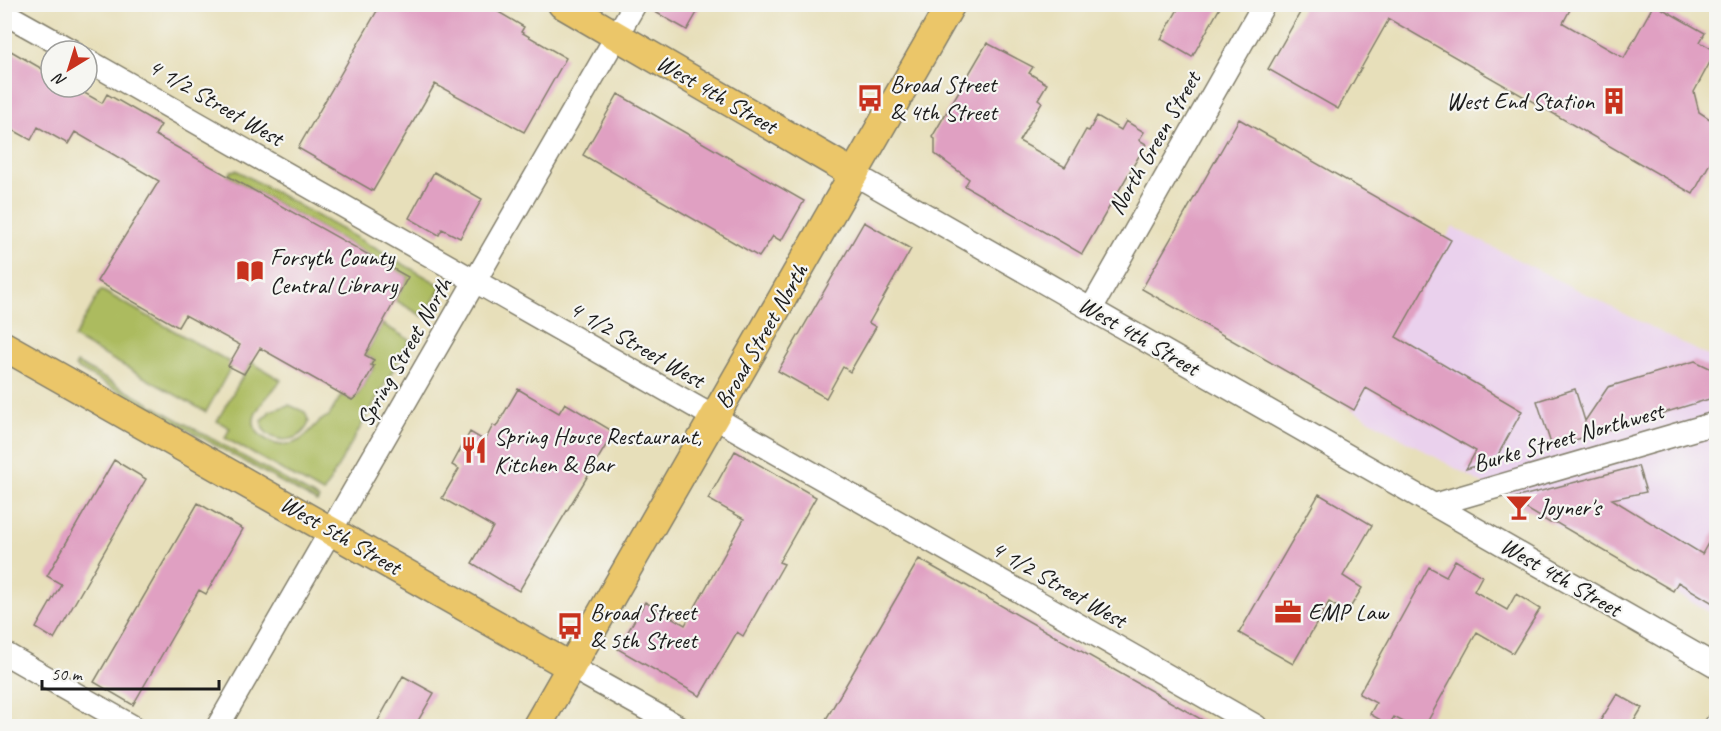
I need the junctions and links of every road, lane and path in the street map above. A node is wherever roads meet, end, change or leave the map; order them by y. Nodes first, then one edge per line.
1 (562, 4) edge
2 (635, 4) edge
3 (951, 4) edge
4 (1264, 4) edge
5 (4, 13) edge
6 (617, 36) junction
7 (51, 39) edge
8 (99, 67) edge
9 (854, 174) junction
10 (476, 281) junction
11 (1091, 309) junction
12 (4, 346) edge
13 (714, 419) junction
14 (1716, 423) edge
15 (1434, 505) junction
16 (331, 529) junction
17 (4, 652) edge
18 (1716, 666) edge
19 (571, 667) junction
20 (132, 726) edge
21 (218, 726) edge
22 (537, 726) edge
23 (677, 726) edge
24 (1256, 726) edge

1 - 6 main road, West 4th Street
2 - 6 street, Spring Street North
3 - 9 main road, Broad Street North
4 - 11 street, North Green Street
5 - 7 street
6 - 9 main road, West 4th Street
6 - 10 street, Spring Street North
8 - 10 street, 4 1/2 Street West
9 - 11 street, West 4th Street
9 - 13 main road, Broad Street North
10 - 13 street, 4 1/2 Street West
10 - 16 street, Spring Street North
11 - 15 street, West 4th Street
12 - 16 main road, West 5th Street
13 - 19 main road, Broad Street North
13 - 24 street, 4 1/2 Street West
14 - 15 street, Burke Street Northwest
15 - 18 street, West 4th Street
16 - 19 main road, West 5th Street
16 - 21 street, Spring Street North
17 - 20 street
19 - 22 main road, Broad Street North
19 - 23 street, West 5th Street

